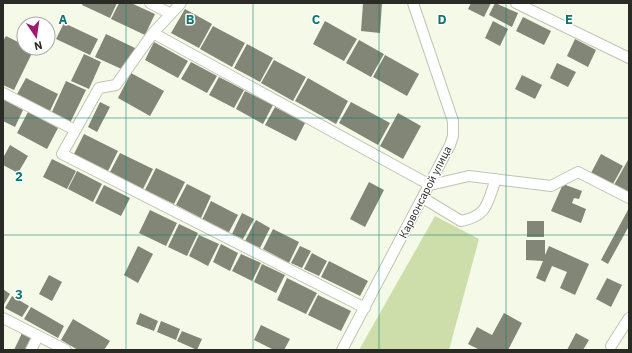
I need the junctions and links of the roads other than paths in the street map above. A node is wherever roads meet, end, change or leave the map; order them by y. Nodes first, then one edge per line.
1 (150, 3) edge
2 (181, 3) edge
3 (413, 3) edge
4 (516, 3) edge
5 (172, 14) junction
6 (153, 34) junction
7 (629, 58) edge
8 (3, 93) edge
9 (75, 130) junction
10 (496, 179) junction
11 (430, 185) junction
12 (423, 198) junction
13 (629, 198) edge
14 (365, 308) junction
15 (3, 318) edge
16 (629, 318) edge
17 (38, 336) junction
18 (611, 346) dead end
19 (31, 350) edge
20 (66, 350) edge
21 (342, 350) edge

1 - 5 street
2 - 5 street
3 - 11 street, Карвонсарой улица
4 - 7 street
5 - 6 street
6 - 9 street
6 - 11 street
8 - 9 street
9 - 14 street
10 - 11 street
10 - 12 street
10 - 13 street
11 - 12 street, Карвонсарой улица
12 - 14 street, Карвонсарой улица
14 - 21 street, Карвонсарой улица
15 - 17 street
16 - 18 street
17 - 19 street
17 - 20 street

